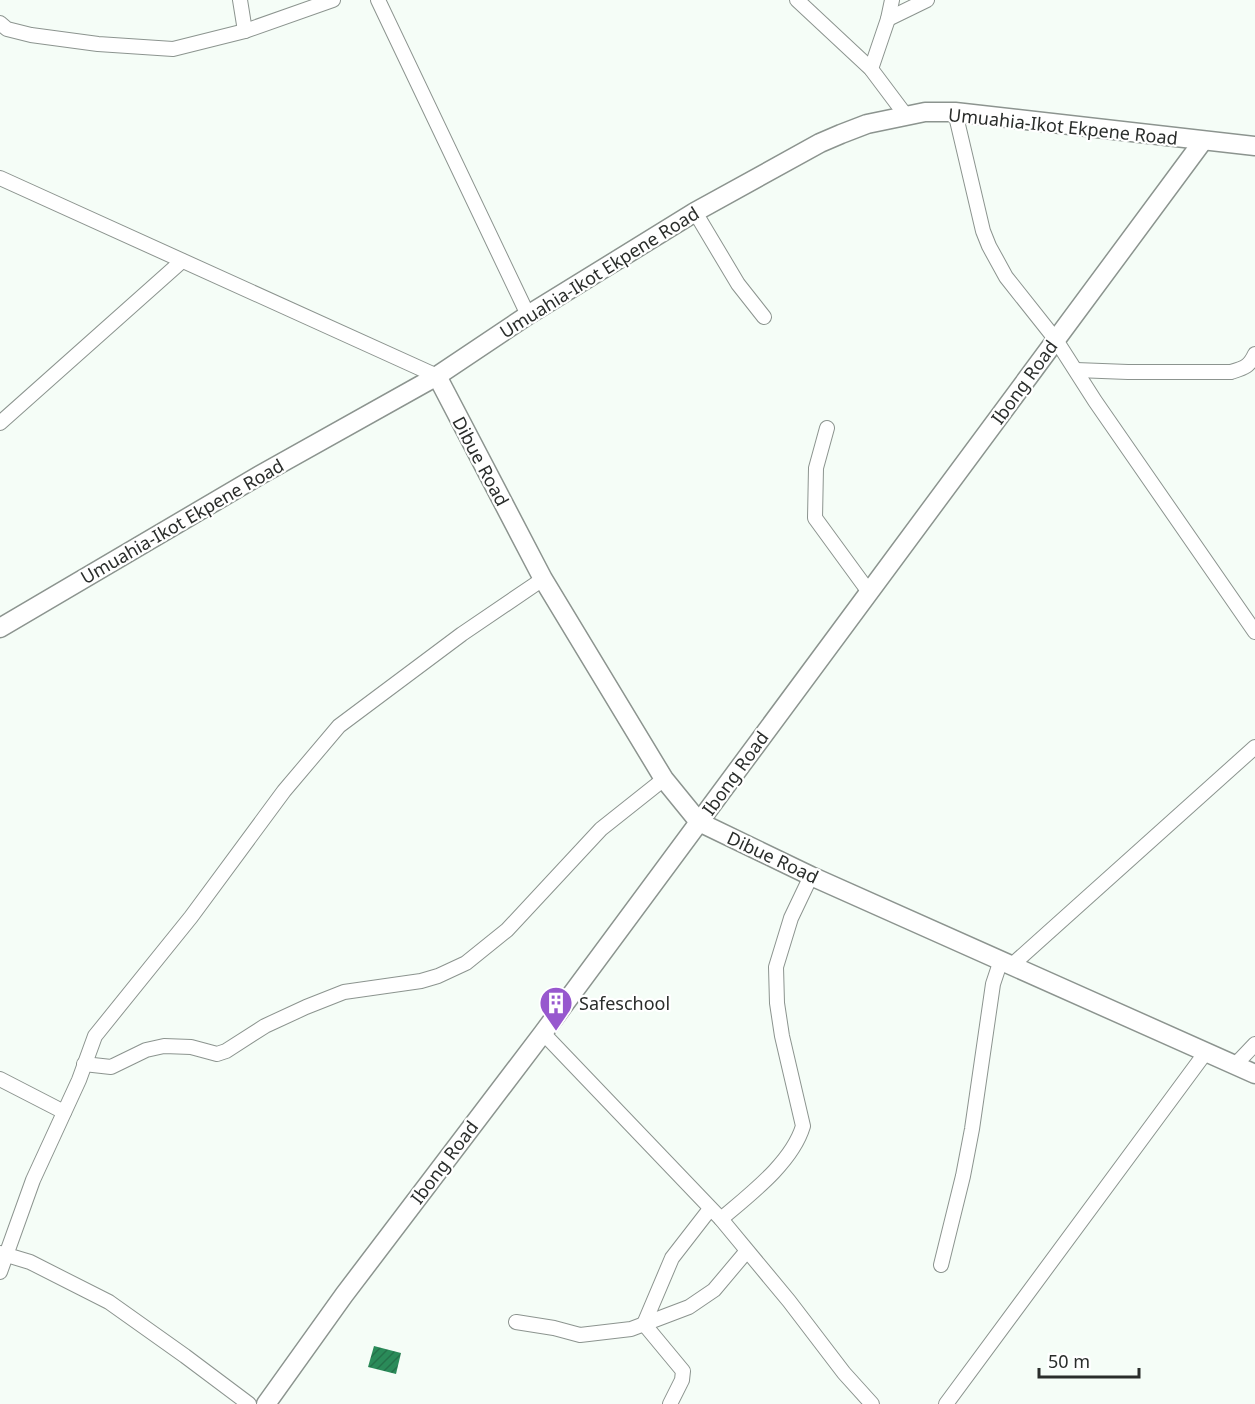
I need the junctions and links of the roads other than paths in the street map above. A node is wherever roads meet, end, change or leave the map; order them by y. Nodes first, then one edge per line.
1 (240, 0) edge
2 (333, 0) edge
3 (378, 0) edge
4 (797, 0) edge
5 (892, 0) edge
6 (927, 0) edge
7 (888, 19) junction
8 (2, 30) edge
9 (245, 31) junction
10 (871, 69) junction
11 (955, 112) junction
12 (907, 117) junction
13 (1203, 141) junction
14 (1255, 146) edge
15 (0, 178) edge
16 (695, 212) junction
17 (182, 261) junction
18 (528, 315) junction
19 (764, 317) dead end
20 (1056, 339) junction
21 (1255, 354) edge
22 (1076, 370) junction
23 (437, 376) junction
24 (0, 423) edge
25 (827, 428) dead end
26 (543, 579) junction
27 (869, 592) junction
28 (0, 628) edge
29 (1255, 632) edge
30 (1255, 747) edge
31 (663, 779) junction
32 (699, 822) junction
33 (812, 876) junction
34 (1007, 963) junction
35 (543, 1033) junction
36 (1255, 1044) edge
37 (1206, 1052) junction
38 (84, 1064) junction
39 (1235, 1065) junction
40 (1255, 1074) edge
41 (0, 1079) edge
42 (64, 1112) junction
43 (710, 1209) junction
44 (721, 1219) junction
45 (746, 1252) junction
46 (3, 1253) edge
47 (941, 1265) dead end
48 (0, 1272) edge
49 (516, 1322) dead end
50 (644, 1324) junction
51 (249, 1404) edge
52 (266, 1404) edge
53 (670, 1404) edge
54 (872, 1404) edge
55 (946, 1404) edge

1 - 9 street
2 - 9 street
3 - 18 street
4 - 10 street
5 - 7 street
6 - 7 street
7 - 10 street
8 - 9 street
10 - 12 street
11 - 12 street, Umuahia-Ikot Ekpene Road
11 - 13 street, Umuahia-Ikot Ekpene Road
11 - 20 street
12 - 16 street, Umuahia-Ikot Ekpene Road
13 - 14 street, Umuahia-Ikot Ekpene Road
13 - 20 street, Ibong Road
15 - 17 street
16 - 18 street, Umuahia-Ikot Ekpene Road
16 - 19 street
17 - 23 street
17 - 24 street
18 - 23 street, Umuahia-Ikot Ekpene Road
20 - 22 street
20 - 27 street, Ibong Road
21 - 22 street
22 - 29 street
23 - 26 street, Dibue Road
23 - 28 street, Umuahia-Ikot Ekpene Road
25 - 27 street
26 - 31 street, Dibue Road
26 - 38 street
27 - 32 street, Ibong Road
30 - 34 street
31 - 32 street, Dibue Road
31 - 38 street
32 - 33 street, Dibue Road
32 - 35 street, Ibong Road
33 - 34 street, Dibue Road
33 - 44 street
34 - 37 street, Dibue Road
34 - 47 street
35 - 43 street
35 - 52 street, Ibong Road
36 - 39 street
37 - 39 street, Dibue Road
37 - 55 street
38 - 42 street
39 - 40 street, Dibue Road
41 - 42 street
42 - 46 street
43 - 44 street
43 - 50 street
44 - 45 street
45 - 50 street
45 - 54 street
46 - 48 street
46 - 51 street
49 - 50 street
50 - 53 street

